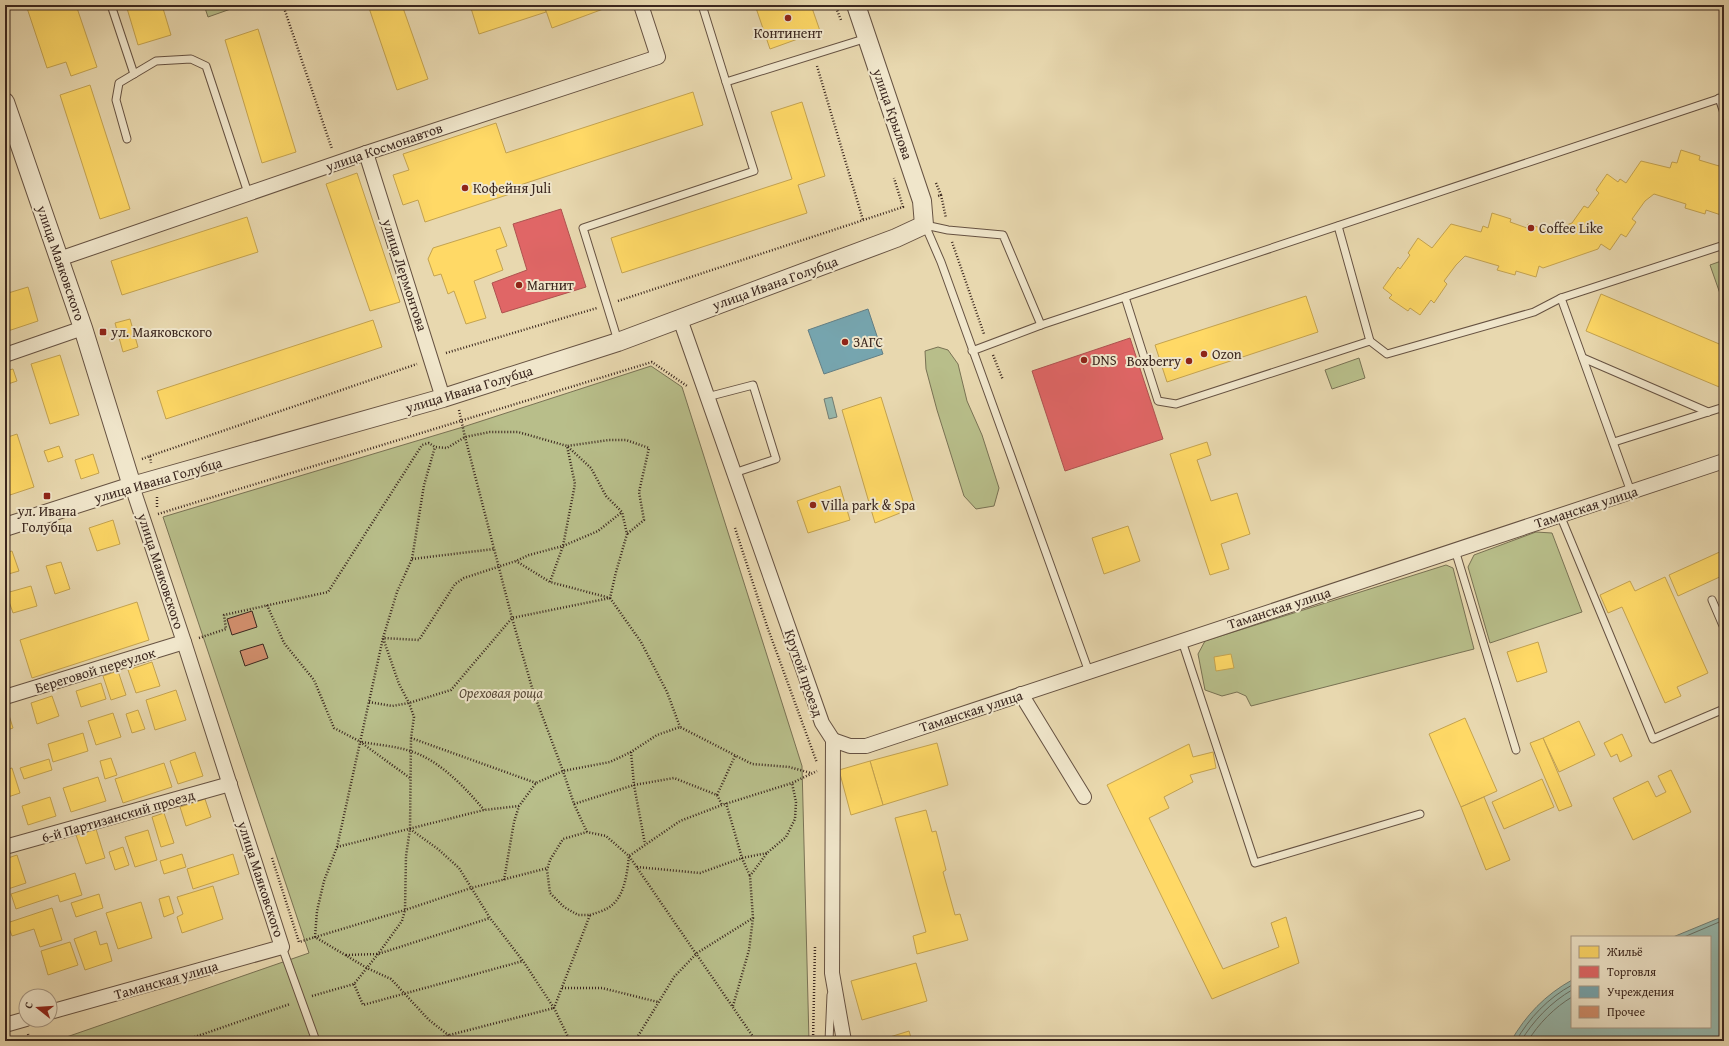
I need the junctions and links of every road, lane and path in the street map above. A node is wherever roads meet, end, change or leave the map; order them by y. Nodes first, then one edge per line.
1 (111, 5) edge
2 (283, 5) edge
3 (641, 5) edge
4 (702, 5) edge
5 (856, 5) edge
6 (867, 38) junction
7 (813, 54) junction
8 (134, 74) junction
9 (726, 82) junction
10 (1721, 98) edge
11 (5, 102) edge
12 (1724, 113) edge
13 (127, 138) dead end
14 (366, 152) junction
15 (337, 163) junction
16 (894, 177) dead end
17 (248, 193) junction
18 (940, 195) dead end
19 (863, 220) junction
20 (924, 225) junction
21 (1338, 226) junction
22 (948, 230) junction
23 (1724, 245) edge
24 (60, 259) junction
25 (1125, 297) junction
26 (1561, 298) junction
27 (607, 305) junction
28 (680, 318) junction
29 (1041, 325) junction
30 (83, 328) junction
31 (1370, 341) junction
32 (618, 342) junction
33 (989, 345) junction
34 (972, 351) junction
35 (446, 353) dead end
36 (5, 355) edge
37 (1583, 358) junction
38 (431, 359) junction
39 (1003, 380) dead end
40 (689, 387) dead end
41 (450, 395) junction
42 (708, 397) junction
43 (1724, 407) edge
44 (1708, 412) junction
45 (461, 420) junction
46 (465, 437) junction
47 (1614, 442) junction
48 (567, 446) junction
49 (435, 447) junction
50 (150, 456) dead end
51 (1724, 462) edge
52 (734, 473) junction
53 (132, 486) junction
54 (1631, 492) junction
55 (622, 512) junction
56 (157, 514) dead end
57 (1560, 515) junction
58 (733, 522) dead end
59 (5, 527) edge
60 (627, 534) junction
61 (564, 546) junction
62 (494, 549) junction
63 (1455, 550) junction
64 (412, 559) junction
65 (516, 561) junction
66 (499, 566) junction
67 (550, 582) junction
68 (610, 598) junction
69 (1712, 600) dead end
70 (267, 605) junction
71 (512, 618) junction
72 (1724, 628) edge
73 (384, 638) junction
74 (1182, 641) junction
75 (184, 642) junction
76 (200, 646) dead end
77 (1089, 672) junction
78 (1021, 694) junction
79 (5, 697) edge
80 (368, 702) junction
81 (409, 703) junction
82 (1724, 709) edge
83 (680, 727) junction
84 (411, 738) junction
85 (833, 740) junction
86 (359, 741) junction
87 (1516, 750) dead end
88 (411, 751) junction
89 (632, 752) junction
90 (735, 756) junction
91 (819, 770) junction
92 (563, 771) junction
93 (811, 773) junction
94 (410, 778) junction
95 (819, 778) dead end
96 (536, 783) junction
97 (792, 783) junction
98 (230, 784) junction
99 (634, 785) junction
100 (717, 795) junction
101 (1084, 797) dead end
102 (574, 804) junction
103 (726, 804) junction
104 (722, 805) junction
105 (519, 806) junction
106 (484, 810) junction
107 (1420, 814) dead end
108 (410, 828) junction
109 (586, 832) junction
110 (645, 844) junction
111 (5, 847) edge
112 (337, 847) junction
113 (270, 852) dead end
114 (767, 853) junction
115 (629, 856) junction
116 (742, 858) junction
117 (637, 867) junction
118 (548, 868) junction
119 (750, 876) junction
120 (504, 880) junction
121 (471, 888) junction
122 (405, 910) junction
123 (590, 915) junction
124 (490, 918) junction
125 (753, 918) junction
126 (315, 937) junction
127 (815, 945) dead end
128 (282, 947) junction
129 (697, 953) junction
130 (346, 956) junction
131 (523, 961) junction
132 (832, 973) junction
133 (354, 984) dead end
134 (562, 988) junction
135 (404, 994) junction
136 (658, 1002) junction
137 (732, 1006) junction
138 (554, 1008) junction
139 (58, 1010) edge
140 (18, 1021) edge
141 (5, 1025) edge
142 (448, 1035) junction
143 (568, 1037) junction
144 (316, 1041) edge
145 (426, 1041) edge
146 (456, 1041) edge
147 (556, 1041) edge
148 (570, 1041) edge
149 (635, 1041) edge
150 (756, 1041) edge
151 (812, 1041) edge
152 (829, 1041) edge
153 (844, 1041) edge

1 - 8 lane
2 - 15 path
3 - 14 street, улица Космонавтов
4 - 9 lane
5 - 6 street, улица Крылова
6 - 7 lane
6 - 20 street, улица Крылова
7 - 9 lane
7 - 19 path
8 - 13 lane
8 - 17 lane
9 - 27 lane
10 - 12 lane
10 - 21 lane
11 - 24 street, улица Маяковского
14 - 15 street, улица Космонавтов
14 - 38 street, улица Лермонтова
15 - 17 street, улица Космонавтов
16 - 19 path
17 - 24 street, улица Космонавтов
18 - 22 path
19 - 27 path
20 - 22 lane
20 - 28 street, улица Ивана Голубца
20 - 34 lane
21 - 25 lane
21 - 31 lane
22 - 29 lane
22 - 33 path
23 - 26 lane
24 - 30 street, улица Маяковского
25 - 29 lane
25 - 31 lane
26 - 31 lane
26 - 37 lane
27 - 32 lane
27 - 35 path
28 - 32 street, улица Ивана Голубца
28 - 42 street, Крутой проезд
29 - 33 lane
30 - 36 street
30 - 53 street, улица Маяковского
32 - 41 street, улица Ивана Голубца
33 - 34 lane
33 - 39 path
34 - 77 lane
37 - 44 lane
37 - 47 lane
38 - 41 street, улица Лермонтова
38 - 50 path
40 - 45 path
41 - 45 path
41 - 53 street, улица Ивана Голубца
42 - 52 street, Крутой проезд
42 - 52 lane
43 - 44 lane
44 - 47 lane
45 - 46 path
45 - 56 path
46 - 48 path
46 - 49 path
46 - 62 path
47 - 54 lane
48 - 55 path
48 - 60 path
48 - 61 path
49 - 64 path
49 - 70 path
51 - 54 street, Таманская улица
52 - 85 street, Крутой проезд
53 - 59 street, улица Ивана Голубца
53 - 75 street, улица Маяковского
54 - 57 street, Таманская улица
55 - 60 path
55 - 61 path
57 - 63 street, Таманская улица
57 - 82 lane
58 - 91 path
60 - 68 path
61 - 65 path
61 - 67 path
62 - 64 path
62 - 66 path
63 - 74 street, Таманская улица
63 - 87 lane
64 - 73 path
65 - 66 path
65 - 67 path
66 - 71 path
66 - 73 path
67 - 68 path
68 - 71 path
68 - 83 path
69 - 72 lane
70 - 76 path
70 - 86 path
71 - 81 path
71 - 92 path
73 - 80 path
73 - 81 path
74 - 77 street, Таманская улица
74 - 107 lane
75 - 79 street, Береговой переулок
75 - 98 street, улица Маяковского
77 - 78 street, Таманская улица
78 - 85 street, Таманская улица
78 - 101 street
80 - 81 path
80 - 86 path
81 - 84 path
83 - 89 path
83 - 90 path
84 - 88 path
84 - 96 path
85 - 132 street
86 - 88 path
86 - 94 path
86 - 112 path
88 - 94 path
88 - 106 path
89 - 92 path
89 - 99 path
90 - 93 path
90 - 100 path
91 - 93 path
91 - 95 path
92 - 96 path
92 - 102 path
93 - 97 path
94 - 108 path
96 - 105 path
97 - 103 path
97 - 114 path
98 - 111 street, 6-й Партизанский проезд
98 - 128 street, улица Маяковского
99 - 100 path
99 - 102 path
99 - 110 path
100 - 104 path
102 - 109 path
103 - 104 path
103 - 116 path
104 - 110 path
105 - 106 path
105 - 120 path
106 - 108 path
108 - 112 path
108 - 121 path
108 - 122 path
109 - 115 path
109 - 118 path
110 - 115 path
112 - 126 path
113 - 126 path
114 - 116 path
114 - 119 path
115 - 117 path
115 - 123 path
116 - 117 path
116 - 119 path
117 - 129 path
118 - 120 path
118 - 123 path
119 - 125 path
120 - 121 path
121 - 122 path
121 - 124 path
122 - 126 path
123 - 134 path
124 - 130 path
124 - 131 path
125 - 129 path
125 - 137 path
126 - 130 path
127 - 151 path
128 - 139 street, Таманская улица
128 - 144 lane, улица Маяковского
129 - 136 path
129 - 137 path
130 - 135 path
131 - 135 path
131 - 138 path
132 - 152 lane
132 - 153 street
133 - 135 path
134 - 136 path
134 - 138 path
135 - 142 path
136 - 149 path
137 - 150 path
138 - 142 path
138 - 143 path
140 - 141 street
142 - 145 path
142 - 146 path
143 - 147 path
143 - 148 path

